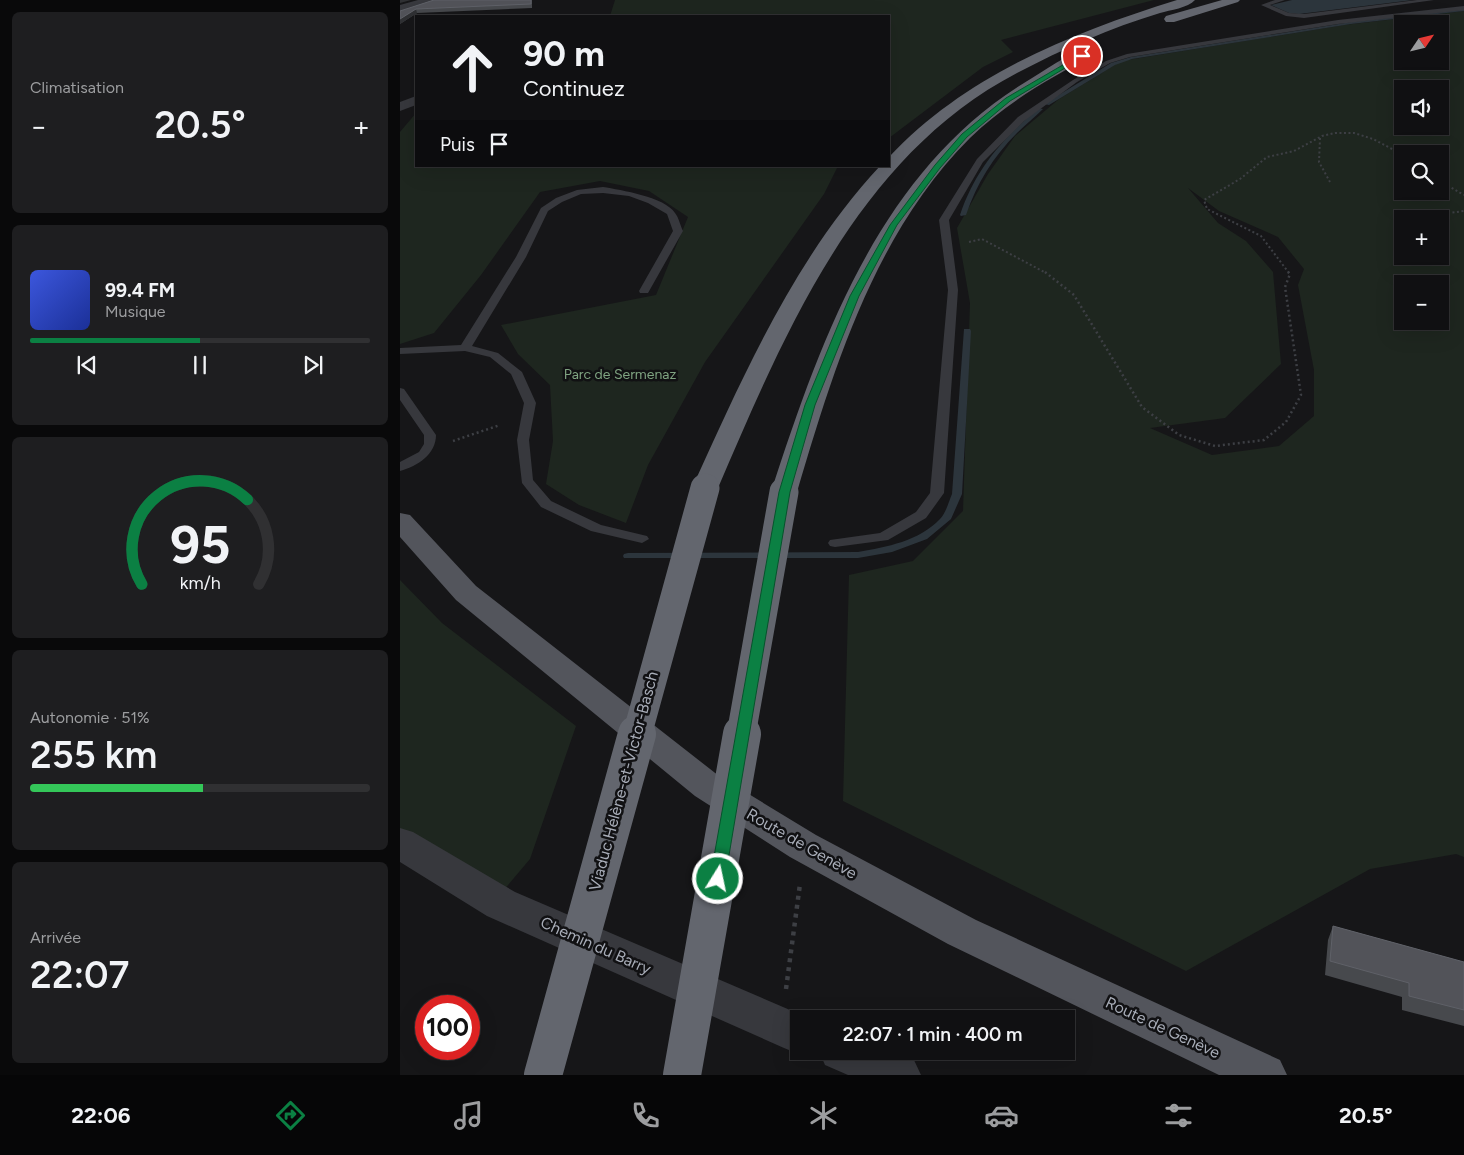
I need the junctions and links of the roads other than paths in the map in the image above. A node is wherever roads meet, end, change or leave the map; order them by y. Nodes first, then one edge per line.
1 (431, 0) edge
2 (1189, 0) edge
3 (1234, 0) edge
4 (1282, 0) edge
5 (1431, 0) edge
6 (1464, 8) edge
7 (400, 9) edge
8 (415, 100) edge
9 (400, 107) edge
10 (890, 165) edge
11 (888, 167) edge
12 (644, 291) dead end
13 (465, 348) junction
14 (400, 351) edge
15 (400, 392) edge
16 (400, 467) edge
17 (400, 521) edge
18 (642, 539) dead end
19 (835, 543) dead end
20 (400, 843) edge
21 (789, 1030) edge
22 (862, 1060) edge
23 (543, 1075) edge
24 (682, 1075) edge
25 (899, 1075) edge
26 (1265, 1075) edge

1 - 7 street
2 - 10 highway, Viaduc Hélène-et-Victor-Basch, bridge
3 - 24 highway, bridge
4 - 5 lane
6 - 19 lane
8 - 9 street
11 - 23 highway, Viaduc Hélène-et-Victor-Basch, bridge
12 - 13 lane
13 - 14 lane
13 - 18 lane
15 - 16 lane
17 - 26 main road, Route de Genève
20 - 21 street, Chemin du Barry
22 - 25 street

